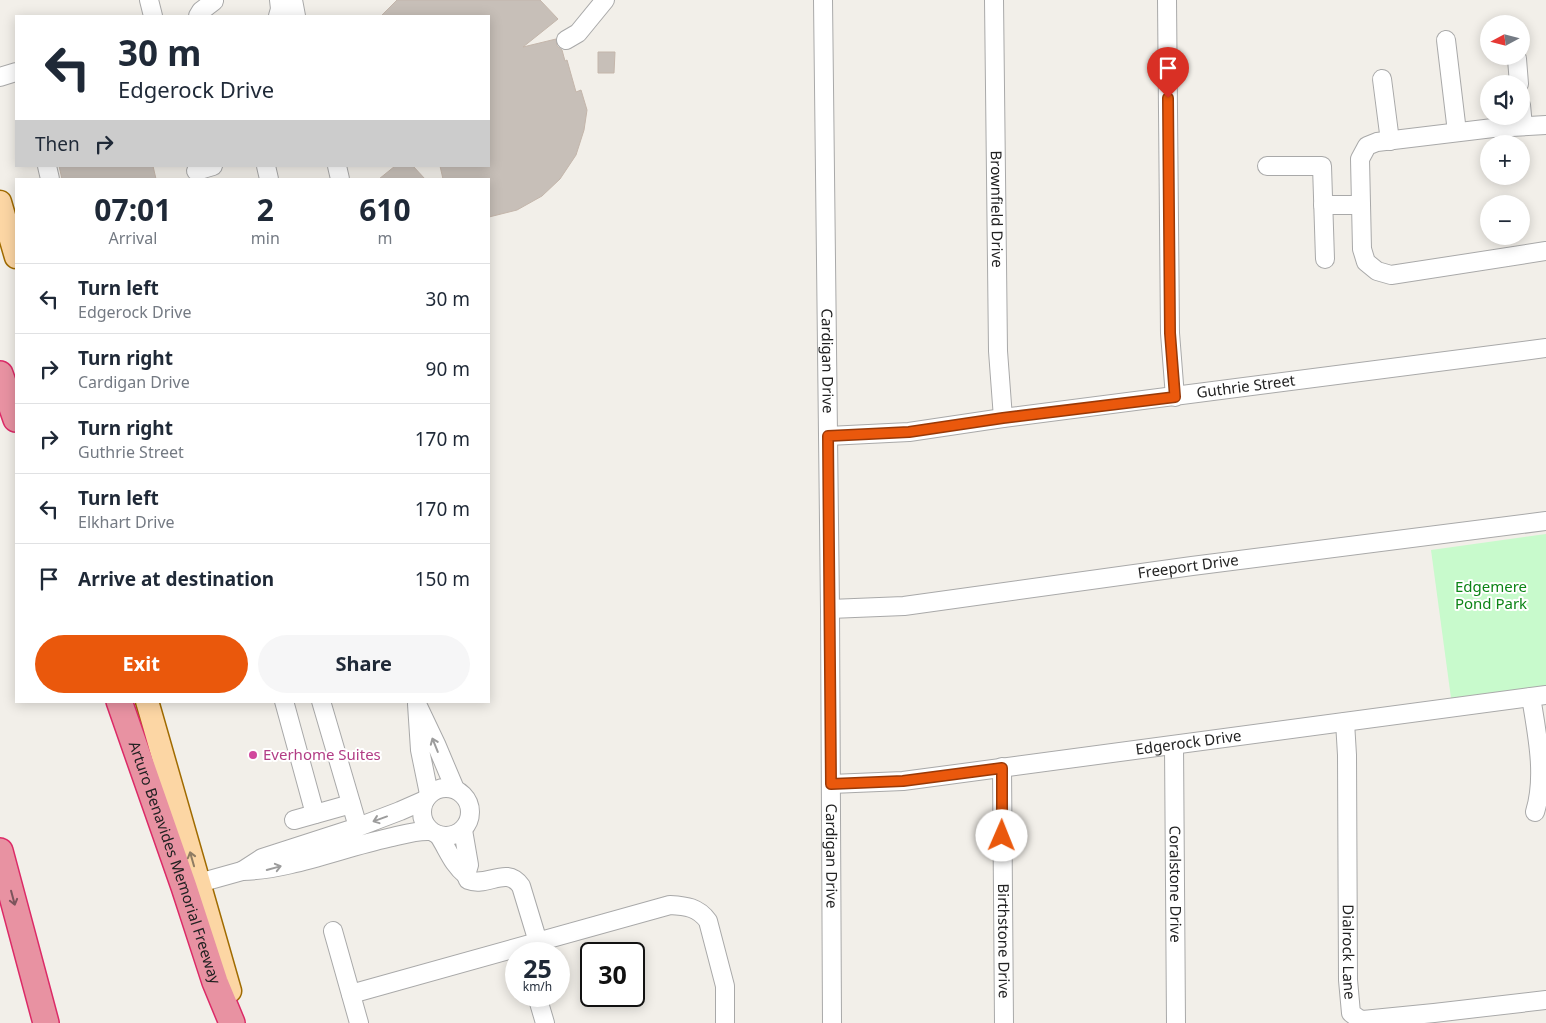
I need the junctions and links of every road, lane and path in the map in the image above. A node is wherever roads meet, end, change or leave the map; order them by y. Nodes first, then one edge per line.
1 (150, 0) edge
2 (279, 0) edge
3 (293, 0) edge
4 (605, 0) edge
5 (823, 0) edge
6 (994, 0) edge
7 (1167, 0) edge
8 (215, 6) edge
9 (153, 15) edge
10 (199, 15) edge
11 (278, 15) edge
12 (296, 15) edge
13 (566, 40) dead end
14 (1446, 40) dead end
15 (15, 72) edge
16 (0, 77) edge
17 (1382, 79) dead end
18 (1546, 125) edge
19 (1523, 126) joint
20 (1457, 132) junction
21 (1390, 141) junction
22 (1268, 166) dead end
23 (210, 167) edge
24 (196, 171) dead end
25 (0, 202) edge
26 (1323, 205) junction
27 (1361, 205) junction
28 (1546, 251) edge
29 (15, 254) edge
30 (1325, 259) dead end
31 (1546, 348) edge
32 (0, 374) edge
33 (1175, 397) junction
34 (15, 417) edge
35 (1003, 418) junction
36 (828, 436) junction
37 (1546, 521) edge
38 (830, 609) junction
39 (1539, 696) edge
40 (120, 703) edge
41 (148, 703) edge
42 (285, 703) edge
43 (322, 703) edge
44 (416, 703) edge
45 (1345, 722) junction
46 (1174, 745) junction
47 (1002, 768) junction
48 (831, 784) junction
49 (455, 789) junction
50 (427, 797) junction
51 (351, 804) junction
52 (1535, 812) dead end
53 (315, 814) junction
54 (294, 820) dead end
55 (358, 827) junction
56 (463, 830) junction
57 (435, 833) junction
58 (0, 851) edge
59 (242, 871) junction
60 (466, 875) junction
61 (199, 884) junction
62 (333, 931) dead end
63 (528, 942) edge
64 (546, 942) edge
65 (505, 953) edge
66 (351, 994) junction
67 (1546, 1000) edge
68 (540, 1007) edge
69 (46, 1023) edge
70 (232, 1023) edge
71 (240, 1023) edge
72 (359, 1023) edge
73 (545, 1023) edge
74 (725, 1023) edge
75 (832, 1023) edge
76 (1004, 1023) edge
77 (1176, 1023) edge

1 - 9 street
2 - 11 street
3 - 12 street
4 - 13 street
5 - 36 street, Cardigan Drive
6 - 35 street, Brownfield Drive
7 - 33 street
8 - 10 street
14 - 20 street
15 - 16 street
17 - 21 street
18 - 19 street
19 - 20 street
20 - 21 street
21 - 27 street
22 - 26 street
23 - 24 street
25 - 29 main road
26 - 27 street
26 - 30 street
27 - 28 street
31 - 33 street, Guthrie Street
32 - 34 highway
33 - 35 street, Guthrie Street
35 - 36 street, Guthrie Street
36 - 38 street, Cardigan Drive
37 - 38 street, Freeport Drive
38 - 48 street, Cardigan Drive
39 - 45 street, Edgerock Drive
39 - 52 street
40 - 70 highway, Arturo Benavides Memorial Freeway
61 -> 41 main road
42 - 53 street
43 - 51 street
49 -> 44 street
44 - 50 street
45 - 46 street, Edgerock Drive
45 - 67 street, Dialrock Lane
46 - 47 street, Edgerock Drive
46 - 77 street, Coralstone Drive
47 - 48 street, Edgerock Drive
47 - 76 street, Birthstone Drive
48 - 75 street, Cardigan Drive
49 - 50 street
49 - 56 street
50 -> 55 street
50 - 57 street
51 - 53 street
51 - 55 street
53 - 54 street
55 - 59 street
56 - 57 street
56 - 60 street
59 -> 57 street
57 - 60 street
58 -> 69 highway
59 - 61 street
60 - 63 street
61 - 71 main road
62 - 66 street
64 - 74 street
65 - 66 street
66 - 72 street
68 - 73 street

